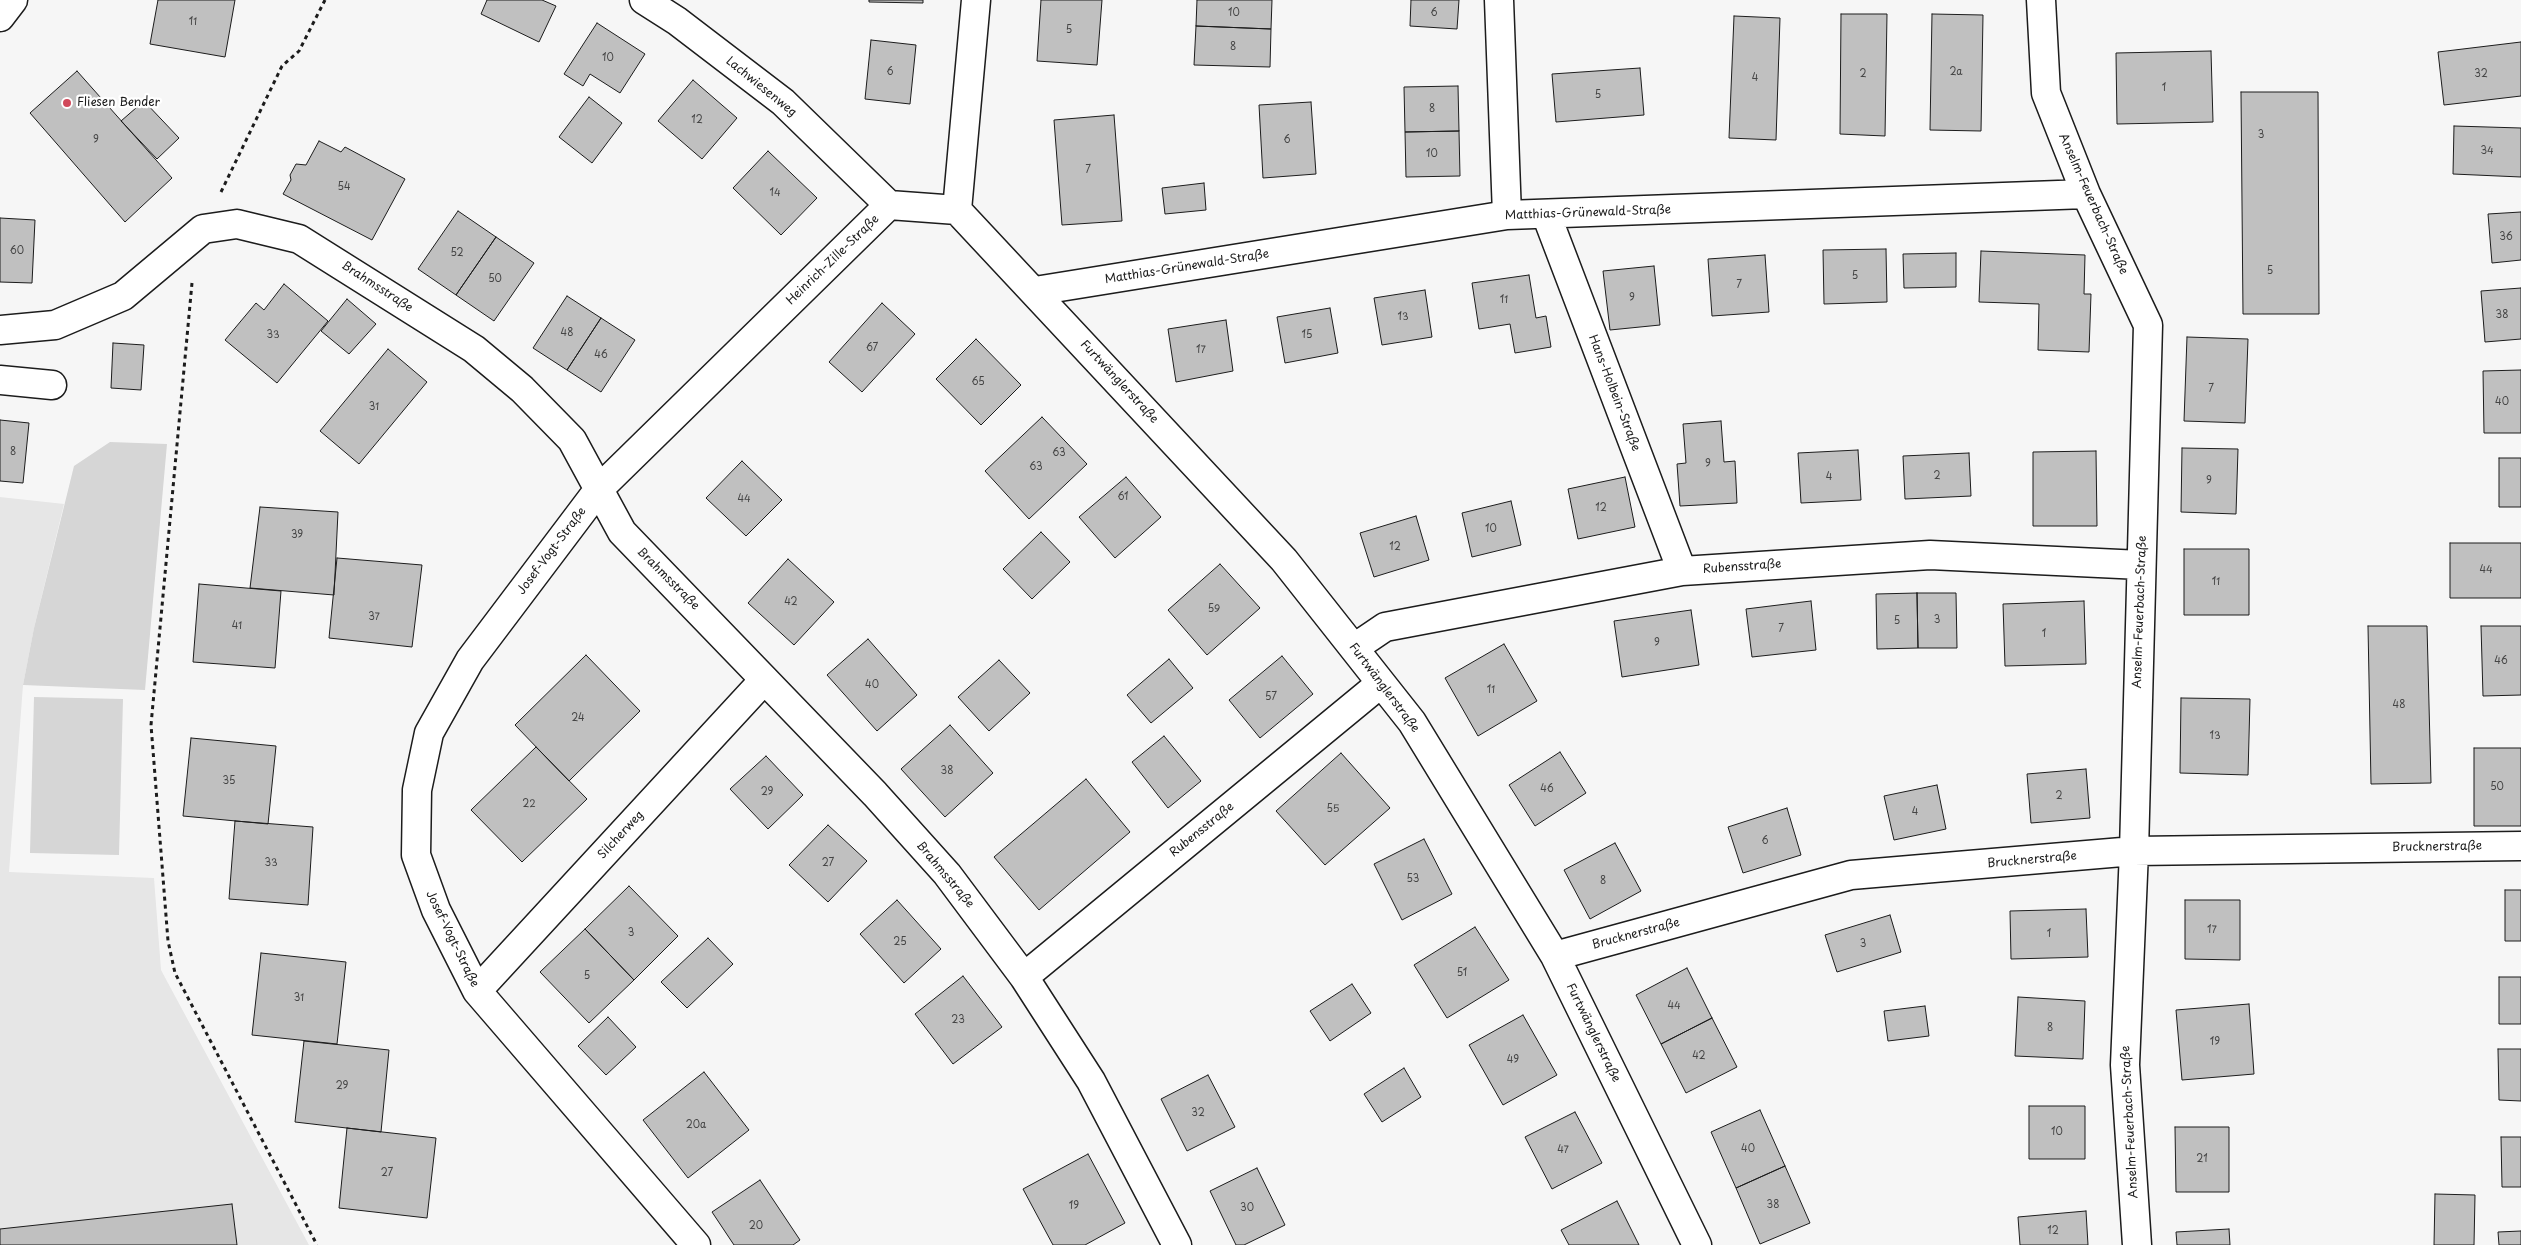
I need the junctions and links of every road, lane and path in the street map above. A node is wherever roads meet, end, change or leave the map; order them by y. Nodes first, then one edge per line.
1 (13, 0) edge
2 (325, 0) edge
3 (644, 0) edge
4 (976, 0) edge
5 (1498, 0) edge
6 (2042, 0) edge
7 (0, 17) edge
8 (2086, 194) junction
9 (889, 205) junction
10 (957, 210) junction
11 (1546, 214) junction
12 (1507, 215) junction
13 (203, 229) junction
14 (1035, 291) junction
15 (0, 330) edge
16 (0, 380) edge
17 (52, 385) dead end
18 (599, 489) junction
19 (2142, 565) junction
20 (1682, 571) junction
21 (1354, 648) junction
22 (764, 680) junction
23 (1380, 684) junction
24 (2521, 846) edge
25 (2134, 851) junction
26 (1555, 956) junction
27 (1024, 976) junction
28 (477, 991) junction
29 (317, 1245) edge
30 (696, 1245) edge
31 (1177, 1245) edge
32 (1697, 1245) edge
33 (2137, 1245) edge

1 - 7 street
2 - 13 path
3 - 9 street, Lachwiesenweg
4 - 10 street
5 - 12 street
6 - 8 street, Anselm-Feuerbach-Straße
8 - 11 street, Matthias-Grünewald-Straße
8 - 19 street, Anselm-Feuerbach-Straße
9 - 10 street, Heinrich-Zille-Straße
9 - 18 street, Heinrich-Zille-Straße
10 - 14 street, Furtwänglerstraße
11 - 12 street, Matthias-Grünewald-Straße
11 - 20 street, Hans-Holbein-Straße
12 - 14 street, Matthias-Grünewald-Straße
13 - 15 street
13 - 18 street, Brahmsstraße
13 - 29 path
14 - 21 street, Furtwänglerstraße
16 - 17 street
18 - 22 street, Brahmsstraße
18 - 28 street, Josef-Vogt-Straße
19 - 20 street, Rubensstraße
19 - 25 street, Anselm-Feuerbach-Straße
20 - 21 street, Rubensstraße
21 - 23 street, Furtwänglerstraße
22 - 27 street, Brahmsstraße
22 - 28 street, Silcherweg
23 - 26 street, Furtwänglerstraße
23 - 27 street, Rubensstraße
24 - 25 street, Brucknerstraße
25 - 26 street, Brucknerstraße
25 - 33 street, Anselm-Feuerbach-Straße
26 - 32 street, Furtwänglerstraße
27 - 31 street, Brahmsstraße
28 - 30 street, Josef-Vogt-Straße

